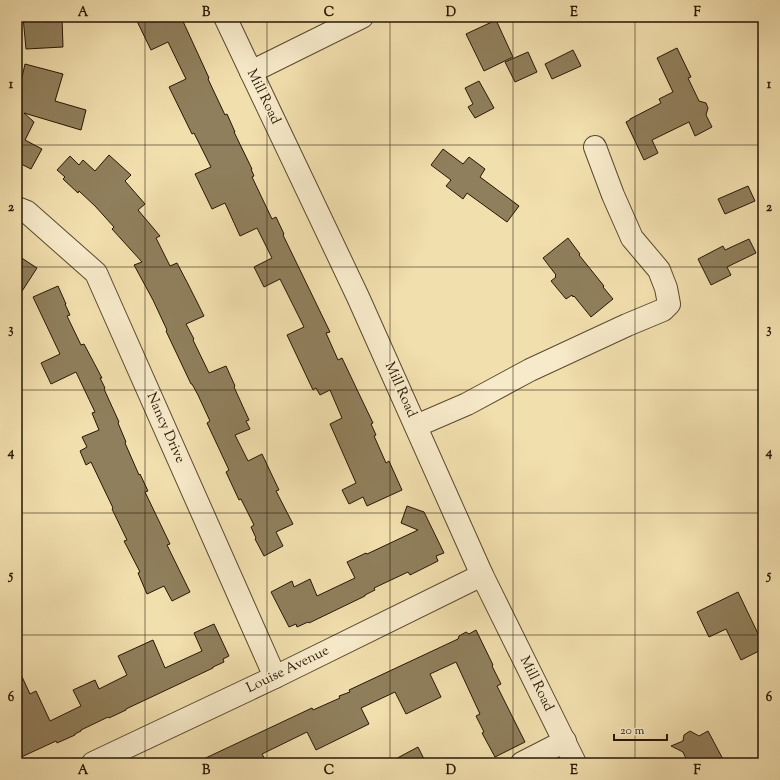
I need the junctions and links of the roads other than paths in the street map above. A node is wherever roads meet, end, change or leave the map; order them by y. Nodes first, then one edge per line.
1 (225, 17) edge
2 (362, 17) edge
3 (250, 72) junction
4 (595, 147) dead end
5 (17, 208) edge
6 (416, 426) junction
7 (482, 575) junction
8 (275, 677) junction
9 (565, 741) junction
10 (93, 763) edge
11 (522, 763) edge
12 (575, 763) edge

1 - 3 street, Mill Road
2 - 3 street
3 - 6 street, Mill Road
4 - 6 street
5 - 8 street, Nancy Drive
6 - 7 street, Mill Road
7 - 8 street, Louise Avenue
7 - 9 street, Mill Road
8 - 10 street, Louise Avenue
9 - 11 street
9 - 12 street, Mill Road

